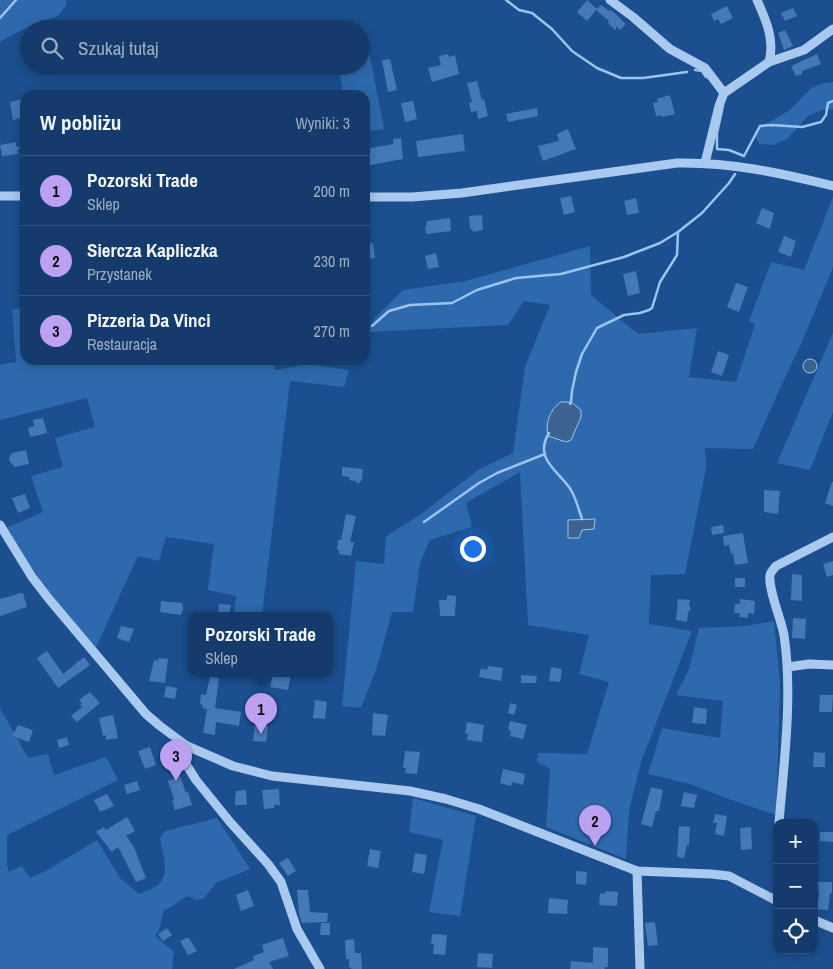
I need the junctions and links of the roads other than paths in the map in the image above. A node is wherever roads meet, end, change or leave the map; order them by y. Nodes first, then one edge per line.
1 (610, 0) edge
2 (757, 0) edge
3 (833, 29) edge
4 (769, 62) junction
5 (724, 93) junction
6 (705, 163) junction
7 (833, 186) edge
8 (0, 196) edge
9 (20, 196) edge
10 (370, 197) edge
11 (0, 525) edge
12 (833, 537) edge
13 (833, 665) edge
14 (788, 667) junction
15 (187, 746) junction
16 (779, 819) edge
17 (637, 871) junction
18 (773, 899) edge
19 (818, 922) edge
20 (833, 928) edge
21 (320, 969) edge
22 (640, 969) edge

1 - 5 street
2 - 4 street
3 - 4 street
4 - 5 street
5 - 6 street
6 - 7 street
6 - 10 street
8 - 9 street
11 - 15 street
12 - 14 street
13 - 14 street
14 - 16 street
15 - 17 street
15 - 21 street
17 - 18 street
17 - 22 street
19 - 20 street

